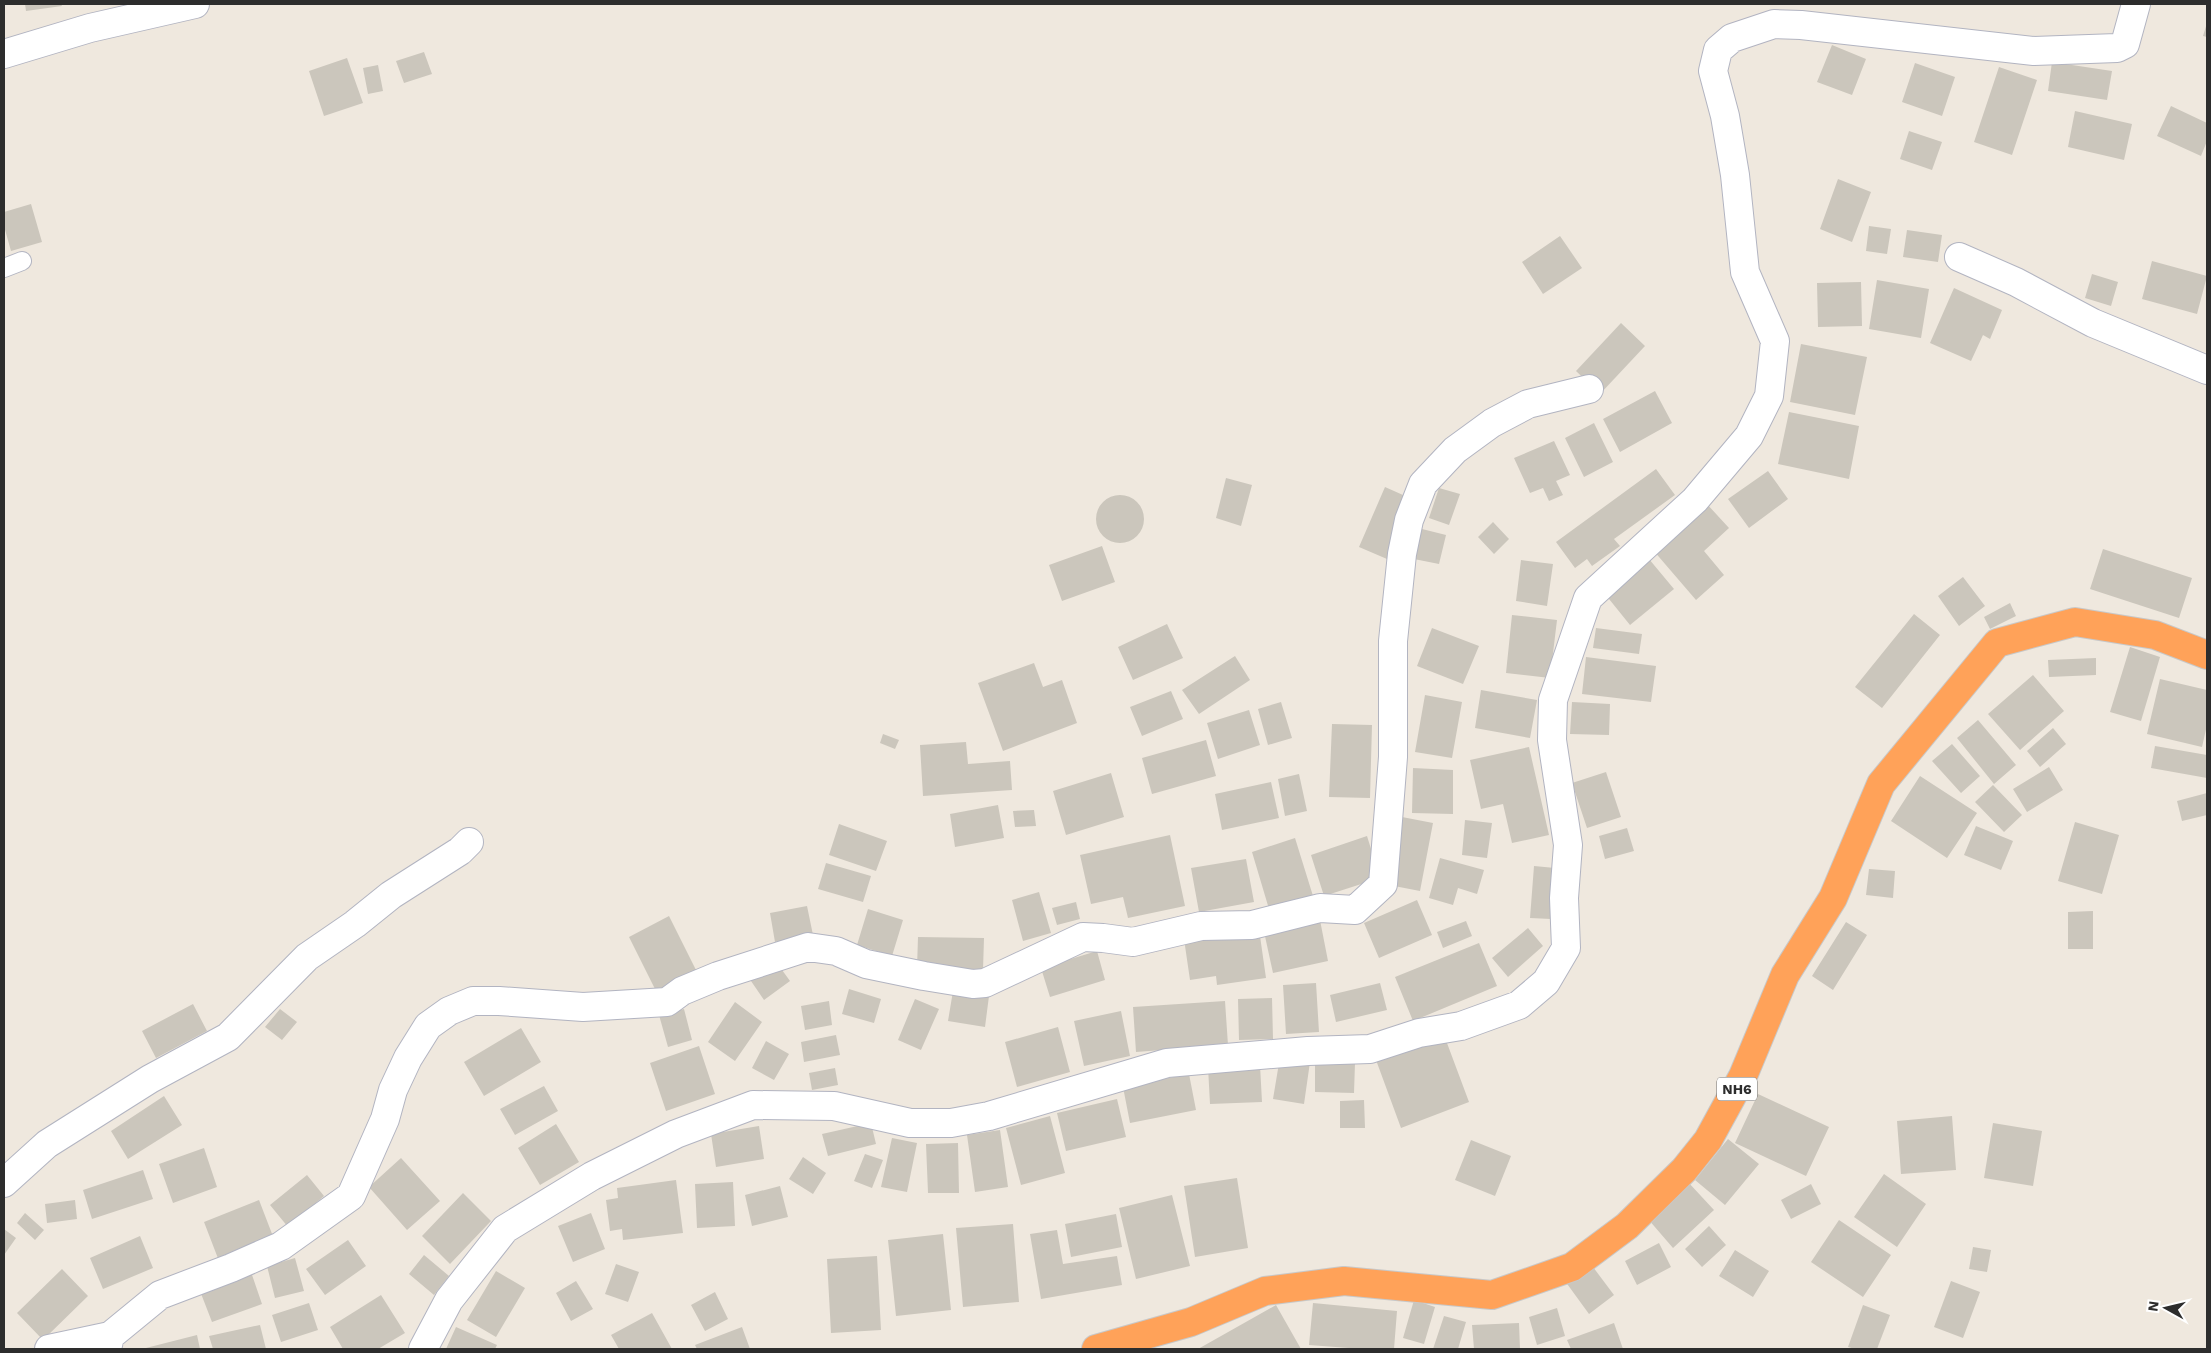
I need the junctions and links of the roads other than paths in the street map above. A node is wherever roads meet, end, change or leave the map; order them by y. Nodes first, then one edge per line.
1 (195, 4) edge
2 (2136, 4) edge
3 (4, 54) edge
4 (1959, 257) dead end
5 (22, 261) dead end
6 (4, 268) edge
7 (2207, 370) edge
8 (1588, 389) dead end
9 (2207, 655) edge
10 (470, 842) dead end
11 (4, 1183) edge
12 (427, 1341) edge
13 (108, 1342) edge
14 (49, 1349) edge
15 (405, 1349) edge
16 (1096, 1349) edge

1 - 3 street
2 - 12 street
4 - 7 street
5 - 6 lane
8 - 13 street
9 - 16 highway, NH6
10 - 11 street
12 - 15 street
13 - 14 street

